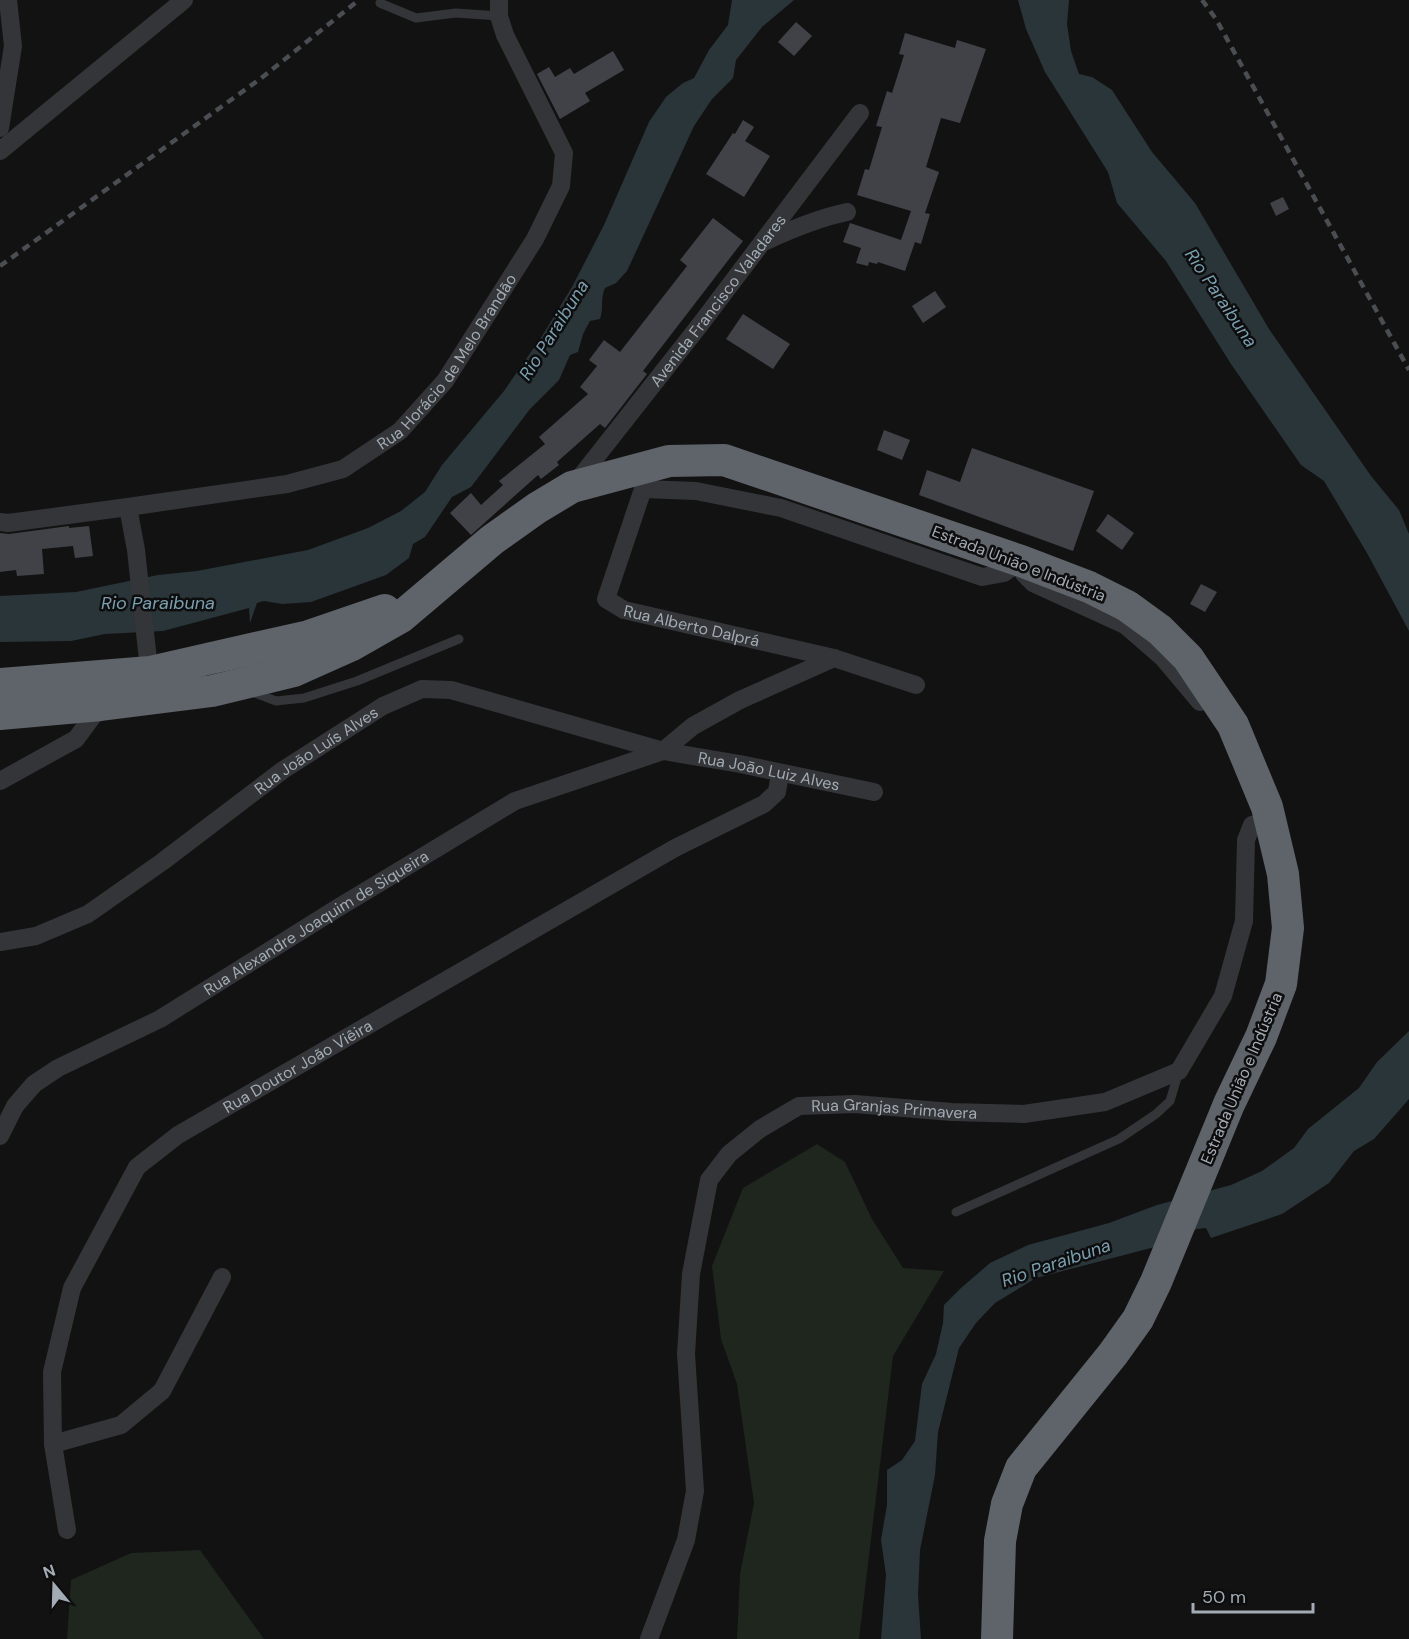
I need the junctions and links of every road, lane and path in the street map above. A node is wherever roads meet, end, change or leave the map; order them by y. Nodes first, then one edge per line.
1 (8, 0) edge
2 (184, 0) edge
3 (380, 3) dead end
4 (499, 8) edge
5 (860, 113) dead end
6 (0, 128) edge
7 (0, 151) edge
8 (847, 212) dead end
9 (762, 243) junction
10 (648, 477) junction
11 (572, 487) junction
12 (128, 507) junction
13 (0, 522) edge
14 (473, 557) junction
15 (459, 639) dead end
16 (834, 658) junction
17 (150, 672) junction
18 (0, 684) edge
19 (916, 685) dead end
20 (236, 686) junction
21 (99, 690) junction
22 (0, 714) edge
23 (663, 751) junction
24 (780, 773) junction
25 (0, 781) edge
26 (874, 792) dead end
27 (1270, 816) junction
28 (0, 942) edge
29 (1179, 1071) junction
30 (0, 1136) edge
31 (956, 1212) dead end
32 (222, 1277) dead end
33 (53, 1444) junction
34 (67, 1530) dead end
35 (649, 1639) edge
36 (998, 1639) edge

1 - 6 street
2 - 7 street
3 - 4 lane
4 - 12 street, Rua Horácio de Melo Brandão
5 - 9 street, Avenida Francisco Valadares
8 - 9 street
9 - 11 street, Avenida Francisco Valadares
10 - 11 highway, Estrada União e Indústria
10 - 16 street, Rua Alberto Dalprá
10 - 27 highway, Estrada União e Indústria
11 - 14 highway, Estrada União e Indústria
12 - 13 street, Rua Horácio de Melo Brandão
12 - 17 street
14 - 17 highway
14 - 20 highway
15 - 20 lane
16 - 19 street, Rua Alberto Dalprá
16 - 23 street
17 - 20 highway
17 - 21 highway
18 - 21 highway
21 - 22 highway
21 - 25 street
23 - 24 street, Rua Joāo Luiz Alves
23 - 28 street, Rua João Luís Alves
23 - 30 street, Rua Alexandre Joaquim de Siqueira
24 - 26 street, Rua Joāo Luiz Alves
24 - 33 street, Rua Doutor João Viêira
27 - 29 street
27 - 36 highway, Estrada União e Indústria
29 - 31 lane
29 - 35 street, Rua Granjas Primavera
32 - 33 street
33 - 34 street, Rua Doutor João Viêira

